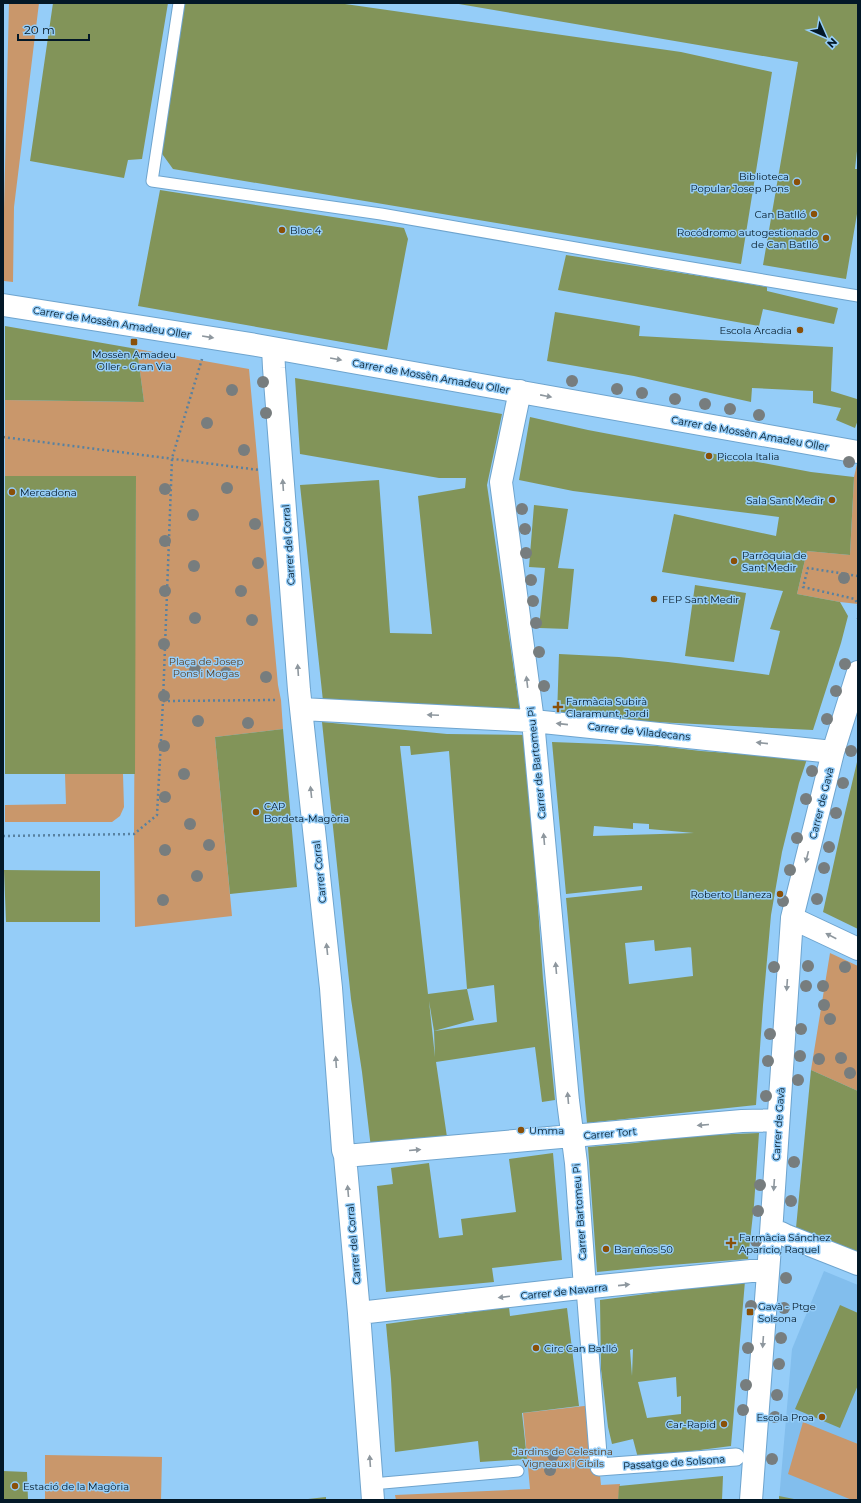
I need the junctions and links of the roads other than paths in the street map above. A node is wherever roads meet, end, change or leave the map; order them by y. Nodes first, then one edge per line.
1 (179, 3) edge
2 (858, 296) edge
3 (3, 305) edge
4 (274, 348) junction
5 (520, 391) junction
6 (858, 452) edge
7 (858, 672) edge
8 (301, 709) junction
9 (533, 721) junction
10 (850, 725) edge
11 (833, 752) junction
12 (792, 918) junction
13 (858, 949) edge
14 (331, 988) joint
15 (778, 1120) junction
16 (572, 1136) junction
17 (345, 1156) junction
18 (771, 1232) junction
19 (858, 1264) edge
20 (768, 1271) junction
21 (585, 1288) junction
22 (359, 1313) junction
23 (736, 1457) dead end
24 (518, 1471) dead end
25 (372, 1492) edge
26 (751, 1500) edge

1 - 2 lane
3 -> 4 street, Carrer de Mossèn Amadeu Oller
4 -> 5 street, Carrer de Mossèn Amadeu Oller
8 -> 4 street, Carrer del Corral
5 -> 6 street, Carrer de Mossèn Amadeu Oller
9 -> 5 street, Carrer de Bartomeu Pi
7 - 10 street, Carrer de Gavà
9 -> 8 street, Carrer de Viladecans
14 -> 8 street, Carrer Corral
11 -> 9 street, Carrer de Viladecans
16 -> 9 street, Carrer de Bartomeu Pi
10 - 11 street, Carrer de Gavà
11 -> 12 street, Carrer de Gavà
13 -> 12 street
12 -> 15 street, Carrer de Gavà
17 -> 14 street, Carrer del Corral
15 -> 16 street, Carrer Tort
15 -> 18 street, Carrer de Gavà
17 -> 16 street, Carrer Tort
16 - 21 street, Carrer Bartomeu Pi
22 -> 17 street, Carrer del Corral
18 - 19 street
18 - 20 street, Carrer de Gavà
21 -> 20 street, Carrer de Navarra
20 -> 26 street, Carrer de Gavà
21 -> 22 street, Carrer de Navarra
21 - 23 street, Passatge de Solsona
25 -> 22 street, Carrer del Corral
24 - 25 lane

